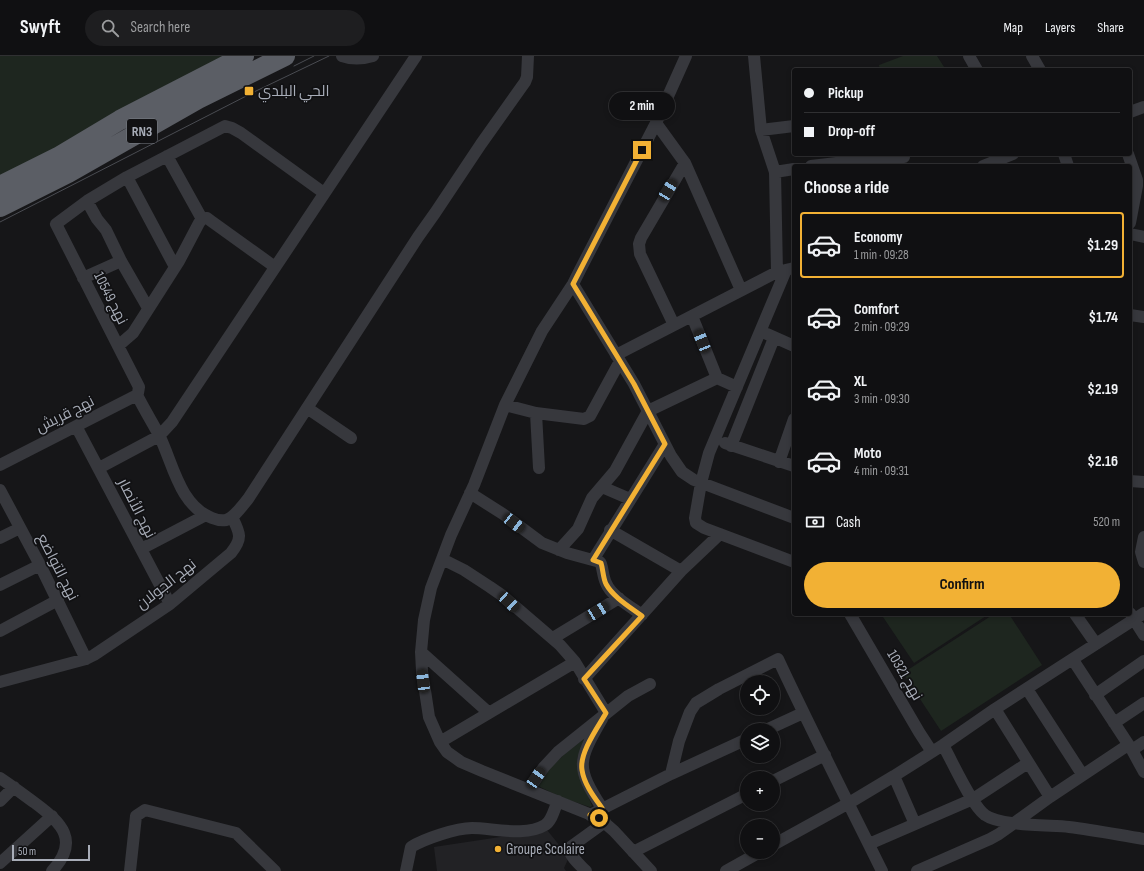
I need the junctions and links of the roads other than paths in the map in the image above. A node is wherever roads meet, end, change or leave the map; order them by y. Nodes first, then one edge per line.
1 (244, 56) edge
2 (285, 56) edge
3 (342, 56) edge
4 (373, 56) edge
5 (416, 56) edge
6 (528, 56) edge
7 (686, 56) edge
8 (754, 56) edge
9 (969, 56) edge
10 (1032, 56) edge
11 (976, 68) edge
12 (1039, 68) edge
13 (1144, 107) edge
14 (1132, 111) edge
15 (656, 123) junction
16 (792, 126) edge
17 (761, 130) junction
18 (167, 156) junction
19 (1007, 156) edge
20 (846, 158) edge
21 (905, 159) edge
22 (684, 163) junction
23 (822, 164) edge
24 (989, 164) edge
25 (1132, 166) edge
26 (792, 169) edge
27 (775, 172) junction
28 (127, 177) junction
29 (0, 186) edge
30 (324, 193) junction
31 (87, 201) junction
32 (0, 207) edge
33 (1132, 212) edge
34 (202, 219) junction
35 (1132, 234) edge
36 (1144, 237) edge
37 (121, 260) junction
38 (175, 267) junction
39 (275, 267) junction
40 (786, 270) edge
41 (83, 278) junction
42 (573, 284) junction
43 (741, 290) junction
44 (148, 308) junction
45 (1132, 315) edge
46 (692, 316) junction
47 (1144, 317) edge
48 (674, 325) junction
49 (761, 331) junction
50 (774, 338) junction
51 (792, 345) edge
52 (118, 346) junction
53 (618, 358) junction
54 (717, 378) junction
55 (737, 387) junction
56 (138, 391) junction
57 (504, 405) junction
58 (307, 408) junction
59 (648, 411) junction
60 (536, 413) junction
61 (792, 425) edge
62 (76, 426) junction
63 (159, 436) junction
64 (351, 438) dead end
65 (714, 440) junction
66 (665, 444) junction
67 (731, 446) junction
68 (779, 462) junction
69 (0, 465) edge
70 (792, 465) edge
71 (99, 468) junction
72 (539, 468) dead end
73 (1132, 481) edge
74 (1144, 482) edge
75 (701, 483) junction
76 (602, 486) junction
77 (0, 492) edge
78 (470, 493) junction
79 (630, 499) junction
80 (206, 515) junction
81 (232, 517) junction
82 (792, 517) edge
83 (20, 528) junction
84 (610, 530) junction
85 (720, 534) junction
86 (1144, 537) edge
87 (0, 538) edge
88 (141, 549) junction
89 (559, 550) junction
90 (442, 559) junction
91 (593, 560) junction
92 (792, 561) edge
93 (1144, 562) edge
94 (40, 565) junction
95 (682, 571) junction
96 (0, 585) edge
97 (618, 598) junction
98 (58, 600) junction
99 (170, 604) junction
100 (1136, 615) edge
101 (642, 616) junction
102 (851, 616) edge
103 (1076, 616) edge
104 (0, 631) edge
105 (1144, 635) edge
106 (552, 638) junction
107 (1096, 644) junction
108 (421, 652) junction
109 (86, 659) junction
110 (1073, 660) junction
111 (1144, 661) edge
112 (575, 662) junction
113 (584, 679) junction
114 (0, 682) edge
115 (650, 684) dead end
116 (1027, 689) junction
117 (1095, 695) junction
118 (1144, 703) edge
119 (995, 709) junction
120 (488, 712) junction
121 (606, 713) junction
122 (803, 713) junction
123 (1114, 723) junction
124 (780, 724) edge
125 (440, 742) junction
126 (740, 742) edge
127 (1144, 742) edge
128 (944, 745) junction
129 (1130, 747) junction
130 (932, 752) junction
131 (825, 755) junction
132 (1028, 763) junction
133 (1144, 772) edge
134 (671, 774) junction
135 (1082, 774) junction
136 (894, 776) junction
137 (0, 778) edge
138 (780, 778) edge
139 (14, 787) junction
140 (528, 789) junction
141 (1050, 796) junction
142 (740, 798) edge
143 (973, 799) junction
144 (0, 801) edge
145 (558, 801) junction
146 (849, 803) junction
147 (602, 808) junction
148 (590, 815) junction
149 (52, 816) junction
150 (605, 822) junction
151 (1013, 823) junction
152 (915, 824) junction
153 (1144, 827) edge
154 (1140, 838) edge
155 (780, 841) edge
156 (869, 844) junction
157 (633, 852) junction
158 (747, 859) edge
159 (0, 863) edge
160 (52, 871) edge
161 (130, 871) edge
162 (275, 871) edge
163 (406, 871) edge
164 (586, 871) edge
165 (650, 871) edge
166 (726, 871) edge
167 (882, 871) edge
168 (917, 871) edge

1 - 29 highway, RN3
2 - 32 highway, RN3
3 - 4 street
5 - 30 street
6 - 58 street
7 - 15 street
8 - 17 street
9 - 11 street
10 - 12 street
13 - 14 street
15 - 22 street
15 - 42 street
16 - 17 street
17 - 27 street
18 - 28 street
18 - 30 street
18 - 34 street
19 - 24 street
20 - 21 street
20 - 23 street
22 - 43 street
22 - 48 street
25 - 33 street
26 - 27 street
27 - 40 street
28 - 31 street
28 - 38 street
30 - 39 street
31 - 37 street
31 - 41 street, نهج 10549
34 - 38 street
34 - 39 street
35 - 36 street
37 - 41 street
37 - 44 street
38 - 44 street
39 - 63 street
40 - 43 street
40 - 49 street
41 - 52 street, نهج 10549
42 - 53 street
42 - 57 street
43 - 46 street
44 - 52 street
45 - 47 street
46 - 48 street
46 - 54 street
48 - 53 street
49 - 50 street
49 - 55 street
50 - 51 street
50 - 67 street
52 - 56 street, نهج 10549
53 - 59 street
53 - 60 street
54 - 55 street
54 - 59 street
55 - 65 street
56 - 62 street, نهج قريش
56 - 63 street, نهج 10549
57 - 60 street
57 - 78 street
58 - 64 street
58 - 81 street
59 - 66 street
59 - 76 street
60 - 72 street
61 - 68 street
62 - 69 street, نهج قريش
62 - 71 street, نهج الأنصار
63 - 71 street
63 - 80 street, نهج 10549
65 - 67 street
65 - 75 street
66 - 75 street
66 - 79 street
67 - 68 street
68 - 70 street
71 - 88 street, نهج الأنصار
73 - 74 street
75 - 82 street
75 - 85 street
76 - 79 street
76 - 89 street
77 - 83 street, نهج التواضع
78 - 89 street
78 - 90 street
79 - 84 street
80 - 81 street
80 - 88 street
81 - 99 street, نهج الجولان
83 - 87 street
83 - 94 street, نهج التواضع
84 - 91 street
84 - 95 street
85 - 92 street
85 - 95 street
86 - 93 street
88 - 99 street, نهج الأنصار
89 - 91 street
90 - 106 street
90 - 108 street
91 - 97 street
94 - 96 street
94 - 98 street, نهج التواضع
95 - 101 street
97 - 101 street
97 - 106 street
98 - 104 street
98 - 109 street, نهج التواضع
99 - 109 street, نهج الجولان
100 - 105 street
100 - 107 street
101 - 113 street
102 - 130 street, نهج 10321
103 - 107 street
106 - 112 street
107 - 110 street
108 - 120 street
108 - 125 street
109 - 114 street, نهج الجولان
110 - 116 street
110 - 117 street
111 - 117 street
112 - 113 street
112 - 120 street
113 - 121 street
115 - 121 street
116 - 119 street
116 - 135 street
117 - 123 street
118 - 123 street
119 - 128 street
119 - 132 street
120 - 125 street
121 - 140 street
121 - 147 street
122 - 124 street
122 - 131 street
122 - 134 street
123 - 129 street
125 - 140 street
126 - 134 street
127 - 129 street
128 - 130 street
128 - 143 street
129 - 133 street
129 - 135 street
130 - 136 street
131 - 138 street
131 - 146 street
132 - 141 street
132 - 143 street
134 - 147 street
135 - 141 street
136 - 146 street
136 - 152 street
137 - 139 street
139 - 144 street
139 - 149 street
140 - 145 street
141 - 151 street
142 - 157 street
143 - 151 street
143 - 152 street
145 - 148 street
145 - 163 street
146 - 155 street
146 - 156 street
147 - 148 street
148 - 150 street
149 - 159 street
149 - 160 street
150 - 157 street
150 - 164 street
151 - 154 street
151 - 168 street
152 - 156 street
153 - 154 street
156 - 167 street
157 - 165 street
158 - 166 street
161 - 162 street

